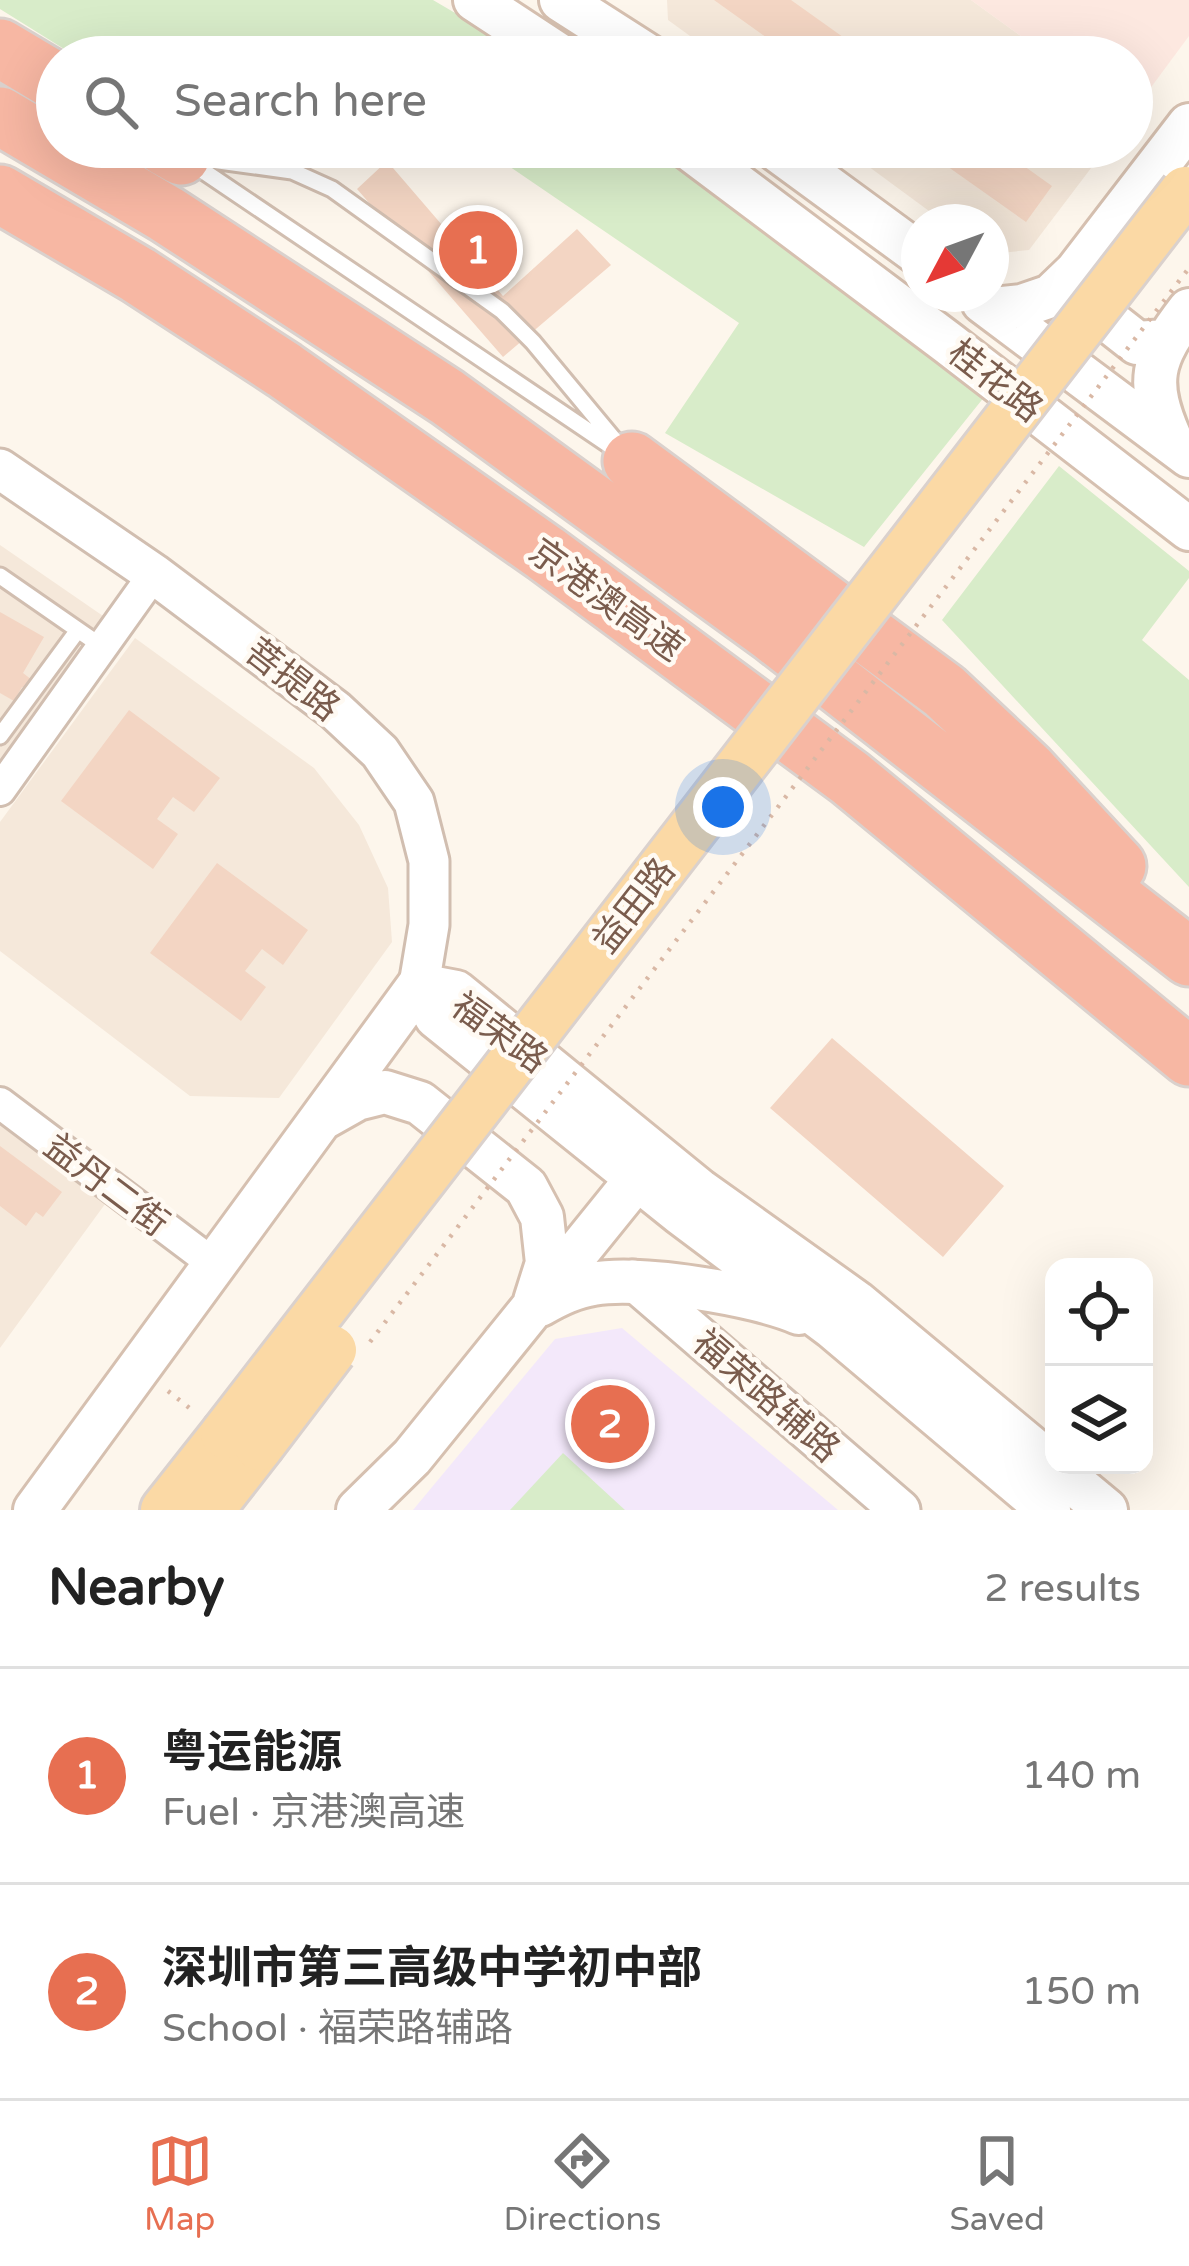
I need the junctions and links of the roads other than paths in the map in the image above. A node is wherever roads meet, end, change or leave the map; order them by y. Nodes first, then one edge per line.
1 (476, 0) edge
2 (585, 6) edge
3 (531, 36) edge
4 (572, 36) edge
5 (623, 36) edge
6 (0, 48) edge
7 (36, 69) edge
8 (0, 116) edge
9 (1189, 125) edge
10 (36, 137) edge
11 (88, 168) edge
12 (197, 168) edge
13 (273, 168) edge
14 (715, 168) edge
15 (801, 168) edge
16 (0, 194) edge
17 (1188, 204) edge
18 (0, 211) edge
19 (901, 241) edge
20 (1076, 272) junction
21 (138, 275) junction
22 (1009, 305) edge
23 (996, 312) edge
24 (1177, 326) edge
25 (1180, 448) edge
26 (632, 461) junction
27 (0, 469) edge
28 (1189, 529) edge
29 (154, 574) junction
30 (0, 577) edge
31 (91, 639) junction
32 (0, 736) edge
33 (0, 790) edge
34 (1189, 944) edge
35 (1189, 957) edge
36 (419, 986) junction
37 (1185, 1054) edge
38 (0, 1103) edge
39 (322, 1119) junction
40 (647, 1166) junction
41 (215, 1265) junction
42 (633, 1280) junction
43 (533, 1308) junction
44 (832, 1327) junction
45 (230, 1434) junction
46 (412, 1457) junction
47 (35, 1510) edge
48 (164, 1510) edge
49 (209, 1510) edge
50 (358, 1510) edge
51 (383, 1510) edge
52 (900, 1510) edge
53 (1049, 1510) edge
54 (1106, 1510) edge

1 - 3 main road
2 - 4 street
2 - 5 main road
6 - 7 highway
8 - 10 highway, 京港澳高速
9 - 20 main road
11 - 35 highway, 京港澳高速
12 - 26 lane
13 - 26 lane
14 - 28 main road, 桂花路
15 - 19 main road
16 - 21 highway, 京港澳高速
17 - 45 main road, 益田路, bridge
18 - 21 highway
20 - 22 main road
20 - 24 main road
21 - 37 highway, 京港澳高速
23 - 25 main road, 桂花路
24 - 25 main road
26 - 34 highway
27 - 29 street, 菩提路
29 - 31 street
29 - 36 street, 菩提路
30 - 31 lane
31 - 32 lane
31 - 33 street
36 - 39 main road
36 - 40 main road, 福荣路
38 - 41 street, 益丹二街
39 - 41 main road
39 - 43 main road
40 - 43 main road
40 - 44 main road, 福荣路
40 - 54 main road, 福荣路
41 - 47 main road
42 - 43 main road
42 - 44 main road
42 - 52 street, 福荣路辅路
43 - 46 main road
44 - 53 main road, 福荣路
45 - 48 main road, 益田路
45 - 49 main road, 益田路
46 - 50 main road
46 - 51 street

